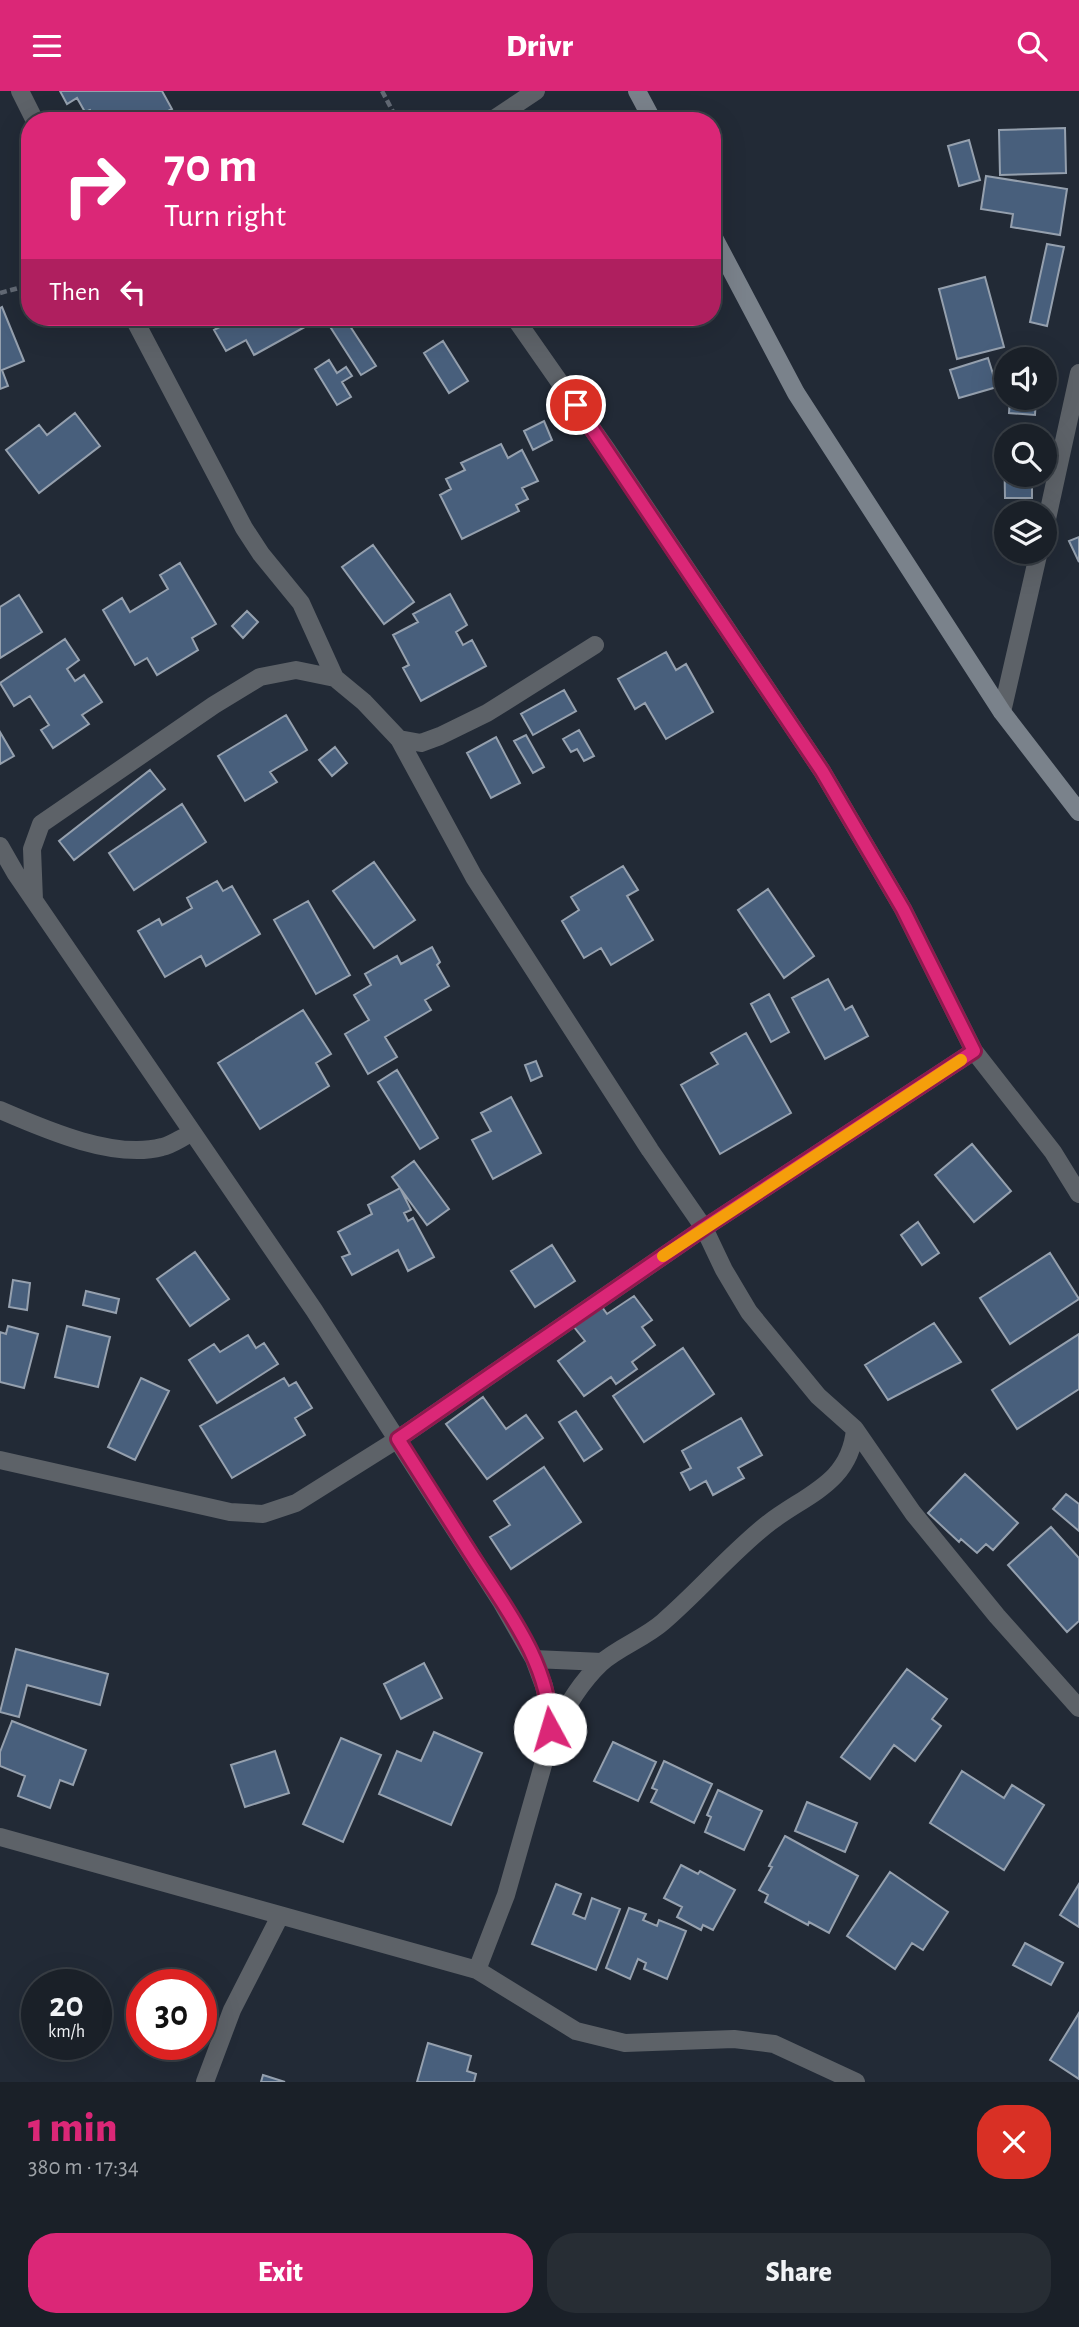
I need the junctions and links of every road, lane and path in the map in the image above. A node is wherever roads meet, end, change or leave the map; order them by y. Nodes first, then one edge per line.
1 (20, 91) edge
2 (382, 91) edge
3 (536, 91) edge
4 (637, 91) edge
5 (30, 112) edge
6 (393, 112) edge
7 (504, 112) edge
8 (648, 112) edge
9 (721, 251) edge
10 (21, 287) edge
11 (0, 293) edge
12 (138, 326) edge
13 (520, 326) edge
14 (1079, 373) edge
15 (1051, 501) edge
16 (1036, 564) edge
17 (595, 645) dead end
18 (335, 678) junction
19 (1002, 712) junction
20 (400, 739) junction
21 (1079, 812) edge
22 (0, 846) edge
23 (34, 900) junction
24 (974, 1051) junction
25 (0, 1110) edge
26 (192, 1133) junction
27 (1079, 1194) edge
28 (704, 1228) junction
29 (855, 1429) junction
30 (398, 1439) junction
31 (0, 1460) edge
32 (534, 1658) junction
33 (602, 1663) junction
34 (1079, 1708) edge
35 (549, 1744) junction
36 (0, 1837) edge
37 (280, 1916) junction
38 (477, 1971) junction
39 (205, 2082) edge
40 (856, 2082) edge

1 - 5 street
2 - 6 path
3 - 7 street
4 - 8 main road
9 - 19 main road
10 - 11 path
12 - 18 street
13 - 24 street
14 - 15 street
16 - 19 street
17 - 20 street
18 - 20 street
18 - 23 street
19 - 21 main road
20 - 28 street
22 - 23 street
23 - 26 street
24 - 27 street
24 - 28 street
25 - 26 street
26 - 30 street
28 - 29 street
28 - 30 street
29 - 33 street
29 - 34 street
30 - 31 street
30 - 32 street
32 - 33 street
32 - 35 street
33 - 35 street
35 - 38 street
36 - 37 street
37 - 38 street
37 - 39 street
38 - 40 street

